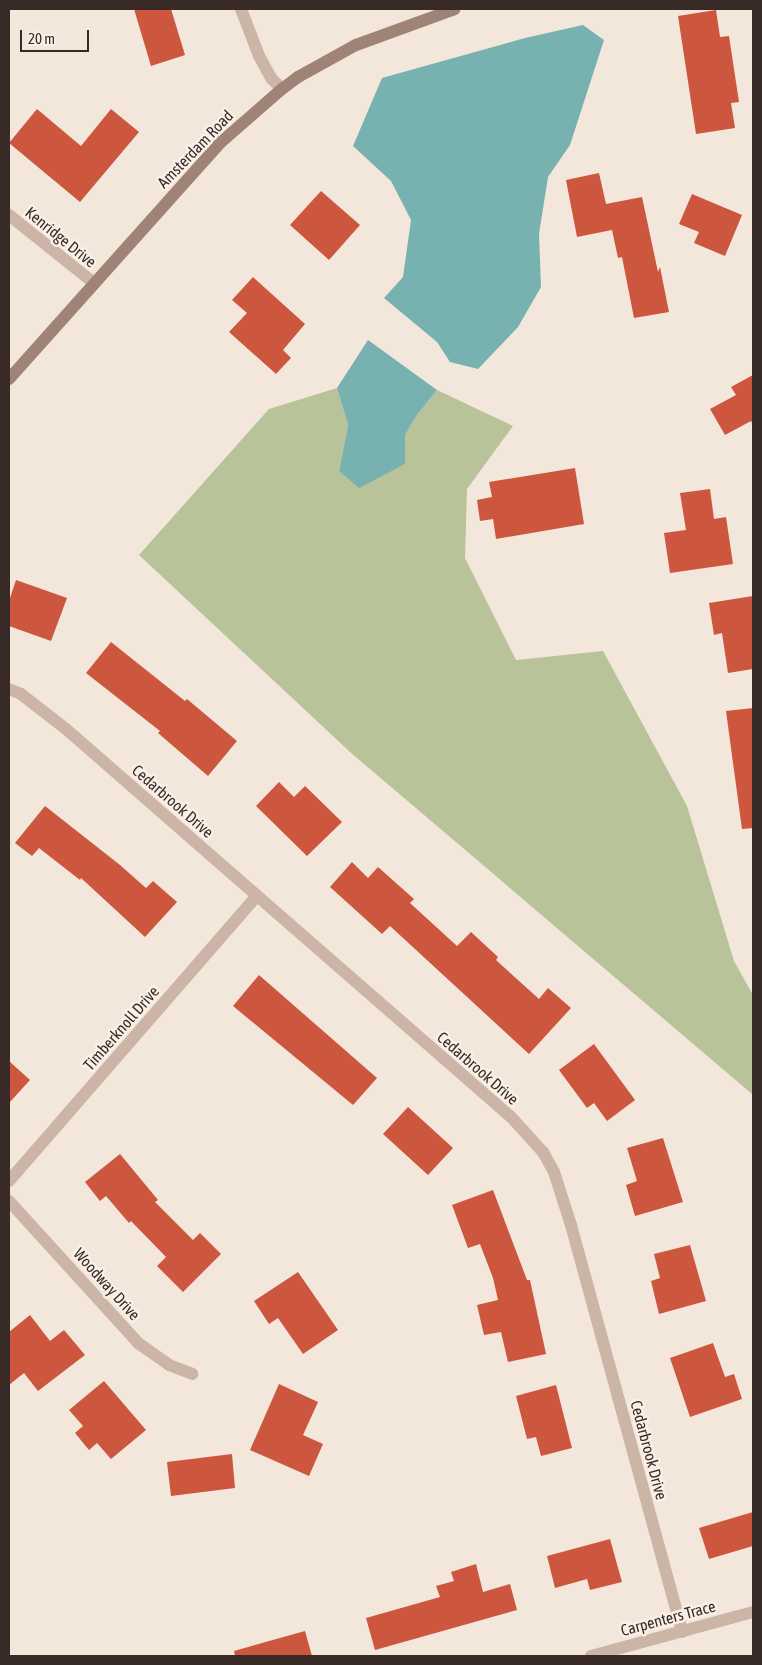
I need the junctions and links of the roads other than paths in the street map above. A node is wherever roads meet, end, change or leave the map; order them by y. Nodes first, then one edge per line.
1 (241, 9) edge
2 (455, 9) edge
3 (282, 89) junction
4 (9, 216) edge
5 (94, 283) junction
6 (9, 380) edge
7 (9, 688) edge
8 (257, 896) junction
9 (9, 1181) edge
10 (9, 1201) edge
11 (192, 1374) dead end
12 (753, 1612) edge
13 (682, 1632) junction
14 (591, 1656) edge

1 - 3 street
2 - 3 main road, Amsterdam Road
3 - 5 main road, Amsterdam Road
4 - 5 street, Kenridge Drive
5 - 6 main road, Amsterdam Road
7 - 8 street, Cedarbrook Drive
8 - 9 street, Timberknoll Drive
8 - 13 street, Cedarbrook Drive
10 - 11 street, Woodway Drive
12 - 13 street, Carpenters Trace
13 - 14 street, Carpenters Trace

